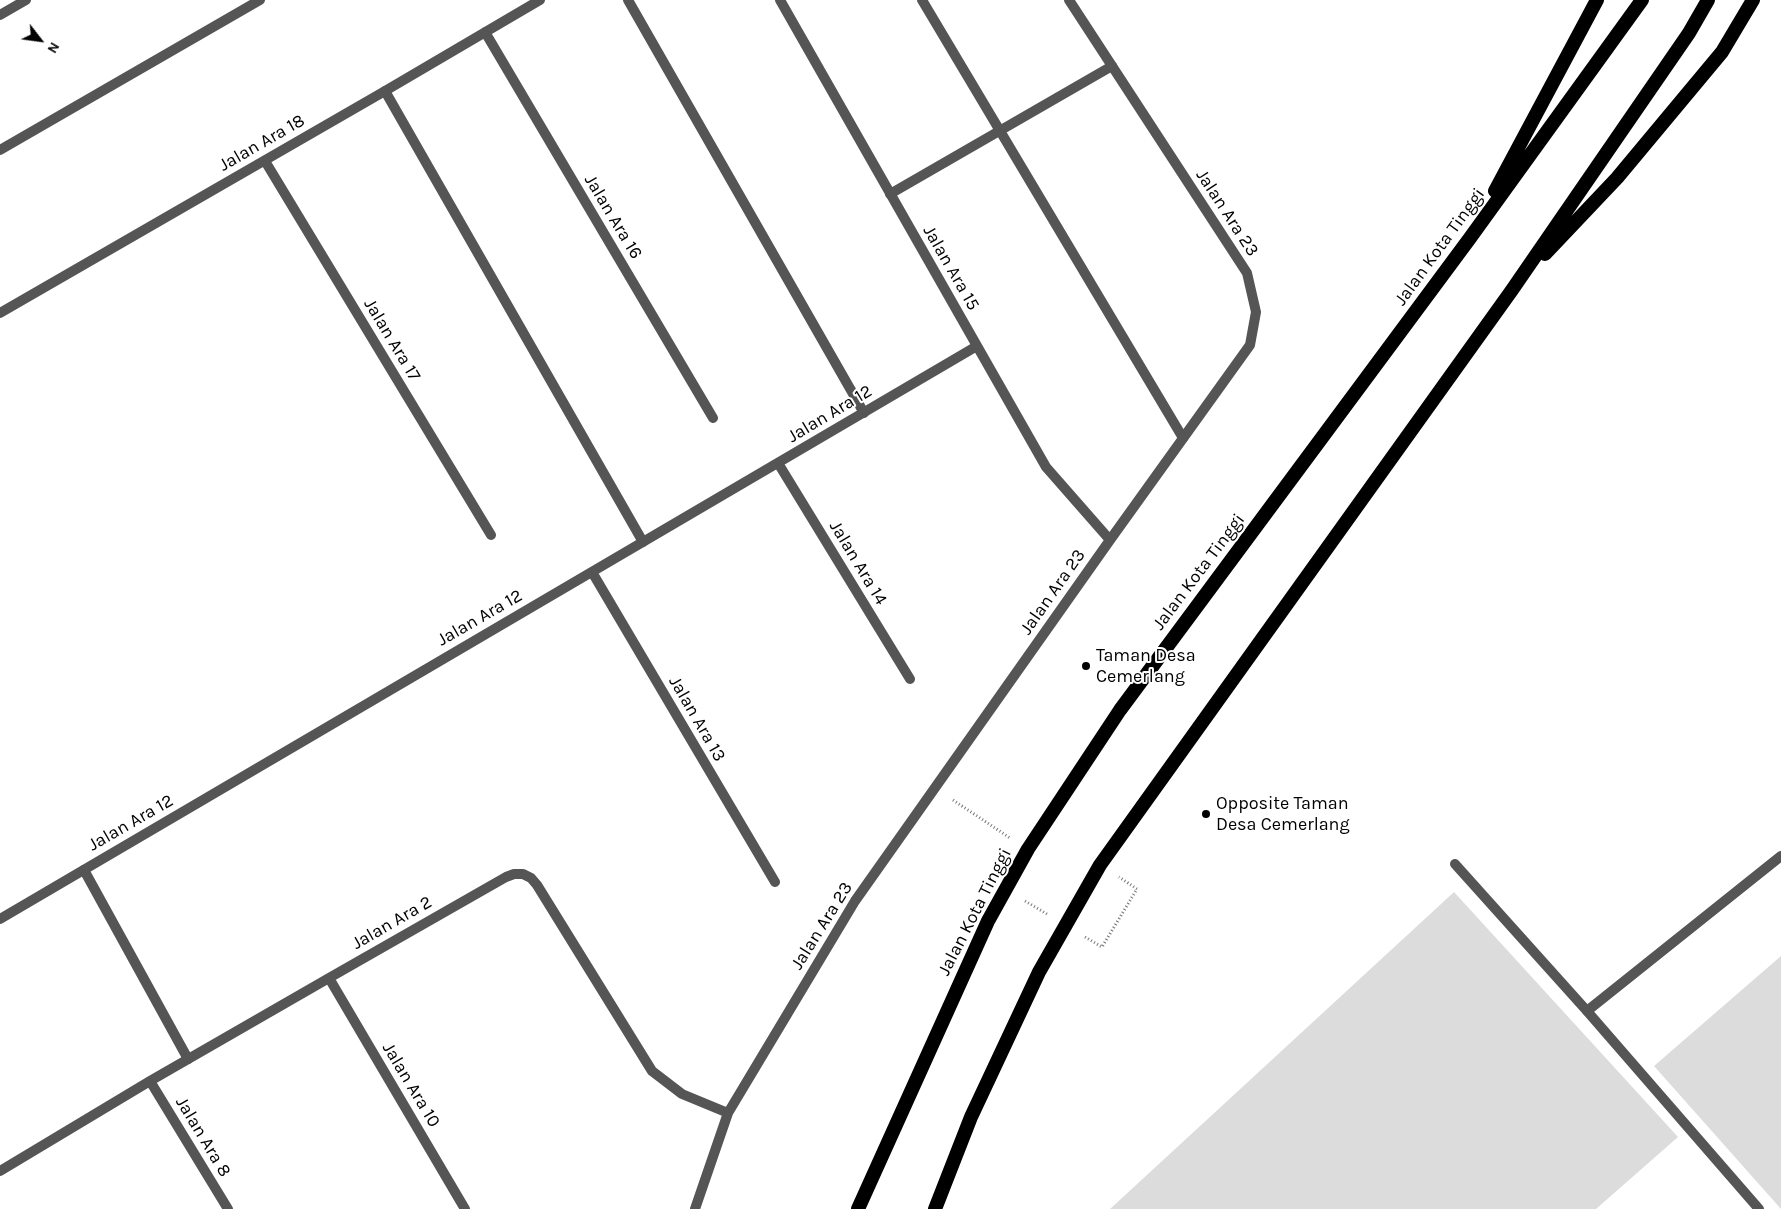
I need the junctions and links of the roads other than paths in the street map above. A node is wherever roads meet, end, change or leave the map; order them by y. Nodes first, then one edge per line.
1 (26, 0) edge
2 (260, 0) edge
3 (518, 0) edge
4 (540, 0) edge
5 (628, 0) edge
6 (780, 0) edge
7 (922, 0) edge
8 (1069, 0) edge
9 (1597, 0) edge
10 (1642, 0) edge
11 (1708, 0) edge
12 (1753, 0) edge
13 (524, 10) junction
14 (0, 15) edge
15 (485, 32) junction
16 (1112, 66) junction
17 (385, 92) junction
18 (1000, 132) junction
19 (0, 150) edge
20 (264, 161) junction
21 (890, 194) junction
22 (1470, 238) junction
23 (1512, 290) junction
24 (0, 313) edge
25 (977, 346) junction
26 (864, 413) junction
27 (713, 418) dead end
28 (1183, 438) junction
29 (778, 463) junction
30 (491, 535) dead end
31 (1110, 540) junction
32 (643, 542) junction
33 (592, 572) junction
34 (910, 679) dead end
35 (1781, 856) edge
36 (1455, 864) dead end
37 (84, 870) junction
38 (775, 882) dead end
39 (0, 919) edge
40 (329, 978) junction
41 (1587, 1011) junction
42 (188, 1059) junction
43 (150, 1081) junction
44 (728, 1113) junction
45 (0, 1170) edge
46 (858, 1208) edge
47 (228, 1209) edge
48 (465, 1209) edge
49 (695, 1209) edge
50 (935, 1209) edge
51 (1759, 1209) edge

1 - 14 street
2 - 19 street
3 - 13 street
4 - 13 street, Jalan Ara 18
5 - 26 street
6 - 21 street, Jalan Ara 15
7 - 18 street
8 - 16 street, Jalan Ara 23
9 - 22 highway
10 - 22 highway, Jalan Kota Tinggi
11 - 23 highway
12 - 23 highway
13 - 15 street, Jalan Ara 18
15 - 17 street, Jalan Ara 18
15 - 27 street, Jalan Ara 16
16 - 18 street
16 - 28 street, Jalan Ara 23
17 - 20 street, Jalan Ara 18
17 - 32 street
18 - 21 street
18 - 28 street
20 - 24 street, Jalan Ara 18
20 - 30 street, Jalan Ara 17
21 - 25 street, Jalan Ara 15
22 - 46 highway, Jalan Kota Tinggi
23 - 50 highway
25 - 26 street, Jalan Ara 12
25 - 31 street, Jalan Ara 15
26 - 29 street, Jalan Ara 12
28 - 31 street, Jalan Ara 23
29 - 32 street, Jalan Ara 12
29 - 34 street, Jalan Ara 14
31 - 44 street, Jalan Ara 23
32 - 33 street, Jalan Ara 12
33 - 37 street, Jalan Ara 12
33 - 38 street, Jalan Ara 13
35 - 41 street
36 - 41 street
37 - 39 street, Jalan Ara 12
37 - 42 street
40 - 42 street, Jalan Ara 2
40 - 44 street, Jalan Ara 2
40 - 48 street, Jalan Ara 10
41 - 51 street
42 - 43 street, Jalan Ara 2
43 - 45 street, Jalan Ara 2
43 - 47 street, Jalan Ara 8
44 - 49 street, Jalan Ara 23

